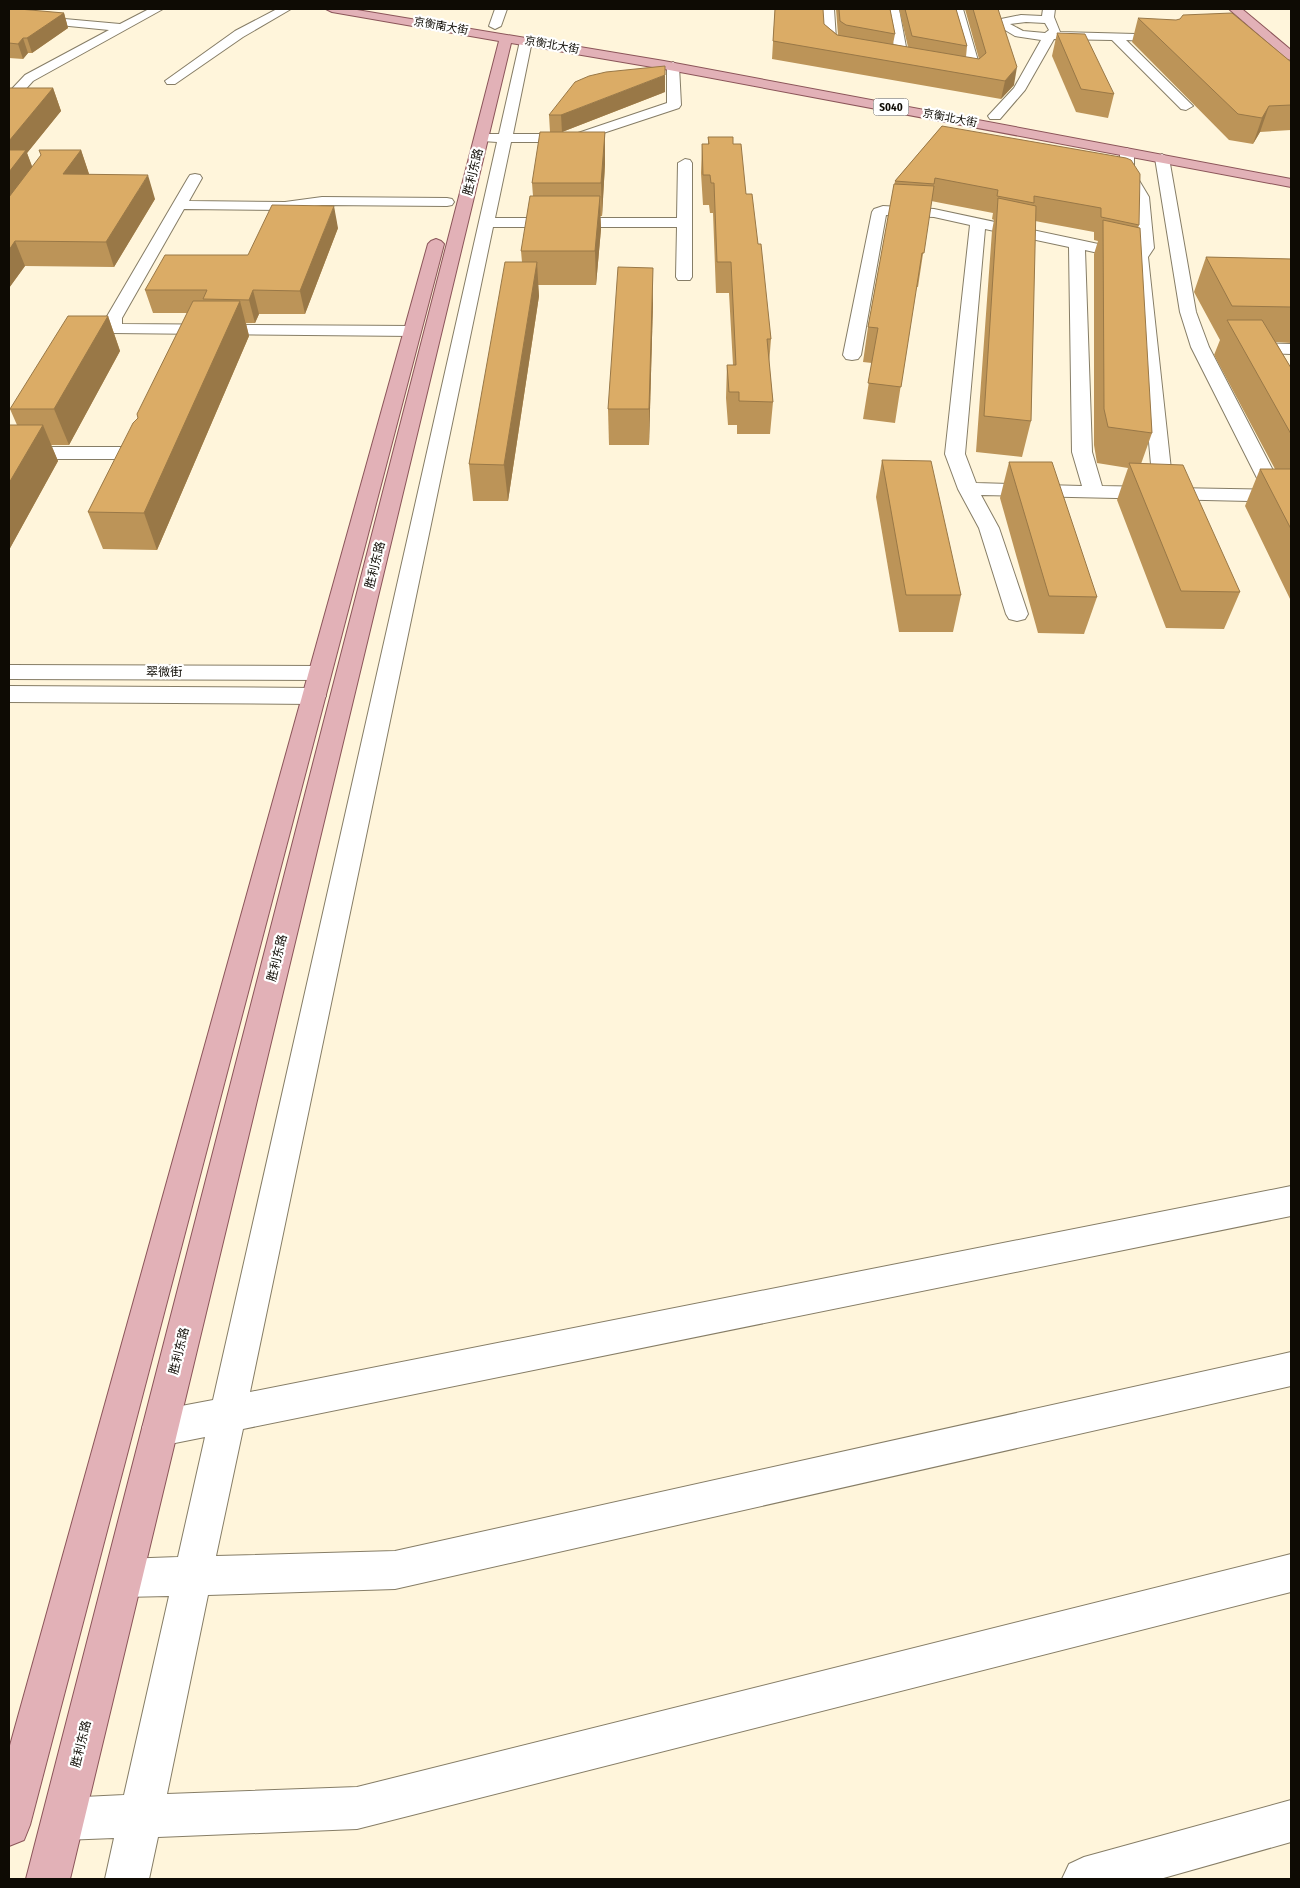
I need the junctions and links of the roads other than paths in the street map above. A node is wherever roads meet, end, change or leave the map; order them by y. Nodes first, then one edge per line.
1 (157, 9) edge
2 (285, 9) edge
3 (332, 9) edge
4 (392, 9) edge
5 (501, 9) edge
6 (828, 9) edge
7 (893, 9) edge
8 (957, 9) edge
9 (1236, 9) edge
10 (1049, 14) edge
11 (9, 17) edge
12 (122, 28) junction
13 (504, 35) junction
14 (1050, 36) junction
15 (1116, 37) junction
16 (1169, 38) edge
17 (866, 52) edge
18 (1291, 56) edge
19 (902, 58) edge
20 (938, 64) edge
21 (673, 66) junction
22 (170, 81) dead end
23 (9, 99) edge
24 (1186, 106) dead end
25 (995, 116) junction
26 (493, 138) junction
27 (1127, 152) junction
28 (1162, 158) junction
29 (685, 163) dead end
30 (1291, 171) edge
31 (195, 178) dead end
32 (1291, 183) edge
33 (447, 202) junction
34 (179, 205) junction
35 (488, 218) junction
36 (684, 219) junction
37 (978, 222) junction
38 (1077, 243) junction
39 (1140, 257) junction
40 (684, 276) dead end
41 (412, 331) junction
42 (1200, 347) junction
43 (1291, 349) edge
44 (852, 355) dead end
45 (9, 452) edge
46 (139, 453) edge
47 (1268, 480) edge
48 (968, 489) junction
49 (1094, 492) junction
50 (1164, 494) junction
51 (1291, 496) edge
52 (1017, 614) dead end
53 (9, 672) edge
54 (317, 684) junction
55 (9, 694) edge
56 (1291, 1201) edge
57 (1291, 1369) edge
58 (228, 1414) junction
59 (160, 1428) junction
60 (1291, 1574) edge
61 (194, 1575) junction
62 (122, 1578) junction
63 (141, 1816) junction
64 (63, 1818) junction
65 (1291, 1821) edge
66 (9, 1826) edge
67 (48, 1879) edge
68 (127, 1879) edge
69 (1084, 1879) edge

1 - 12 street
2 - 22 street
3 - 13 main road, 京衡南大街 / S040
4 - 13 main road, 京衡南大街 / S040
5 - 13 street, 胜利东路
6 - 17 street
7 - 19 street
8 - 20 street
9 - 18 main road
10 - 14 street
10 - 14 street
11 - 12 street
12 - 23 street
13 - 21 main road, 京衡北大街 / S040
13 - 25 main road, 京衡北大街 / S040
13 - 26 street
13 - 33 main road, 胜利东路
14 - 15 street
14 - 25 street
15 - 16 street
15 - 24 street
21 - 26 street
21 - 27 main road, 京衡北大街 / S040
25 - 30 main road, 京衡北大街 / S040
26 - 35 street
26 - 59 main road, 胜利东路
27 - 28 main road, 京衡北大街 / S040
27 - 39 street
28 - 32 main road, 京衡北大街 / S040
28 - 42 street
29 - 36 street
31 - 34 street
33 - 34 street
33 - 41 main road, 胜利东路
34 - 41 street
35 - 36 street
35 - 58 street
36 - 40 street
37 - 38 street
37 - 44 street
37 - 48 street
38 - 39 street
38 - 49 street
39 - 50 street
41 - 54 main road, 胜利东路
42 - 43 street
42 - 47 street
45 - 46 street
48 - 49 street
48 - 52 street
49 - 50 street
50 - 51 street
53 - 54 street, 翠微街
54 - 55 street, 翠微街
54 - 66 main road, 胜利东路
56 - 58 street
57 - 61 street
58 - 59 street
58 - 61 street
59 - 62 main road, 胜利东路
60 - 63 street
61 - 62 street
61 - 63 street
62 - 64 main road, 胜利东路
63 - 64 street
63 - 68 street
64 - 67 main road, 胜利东路
65 - 69 street

